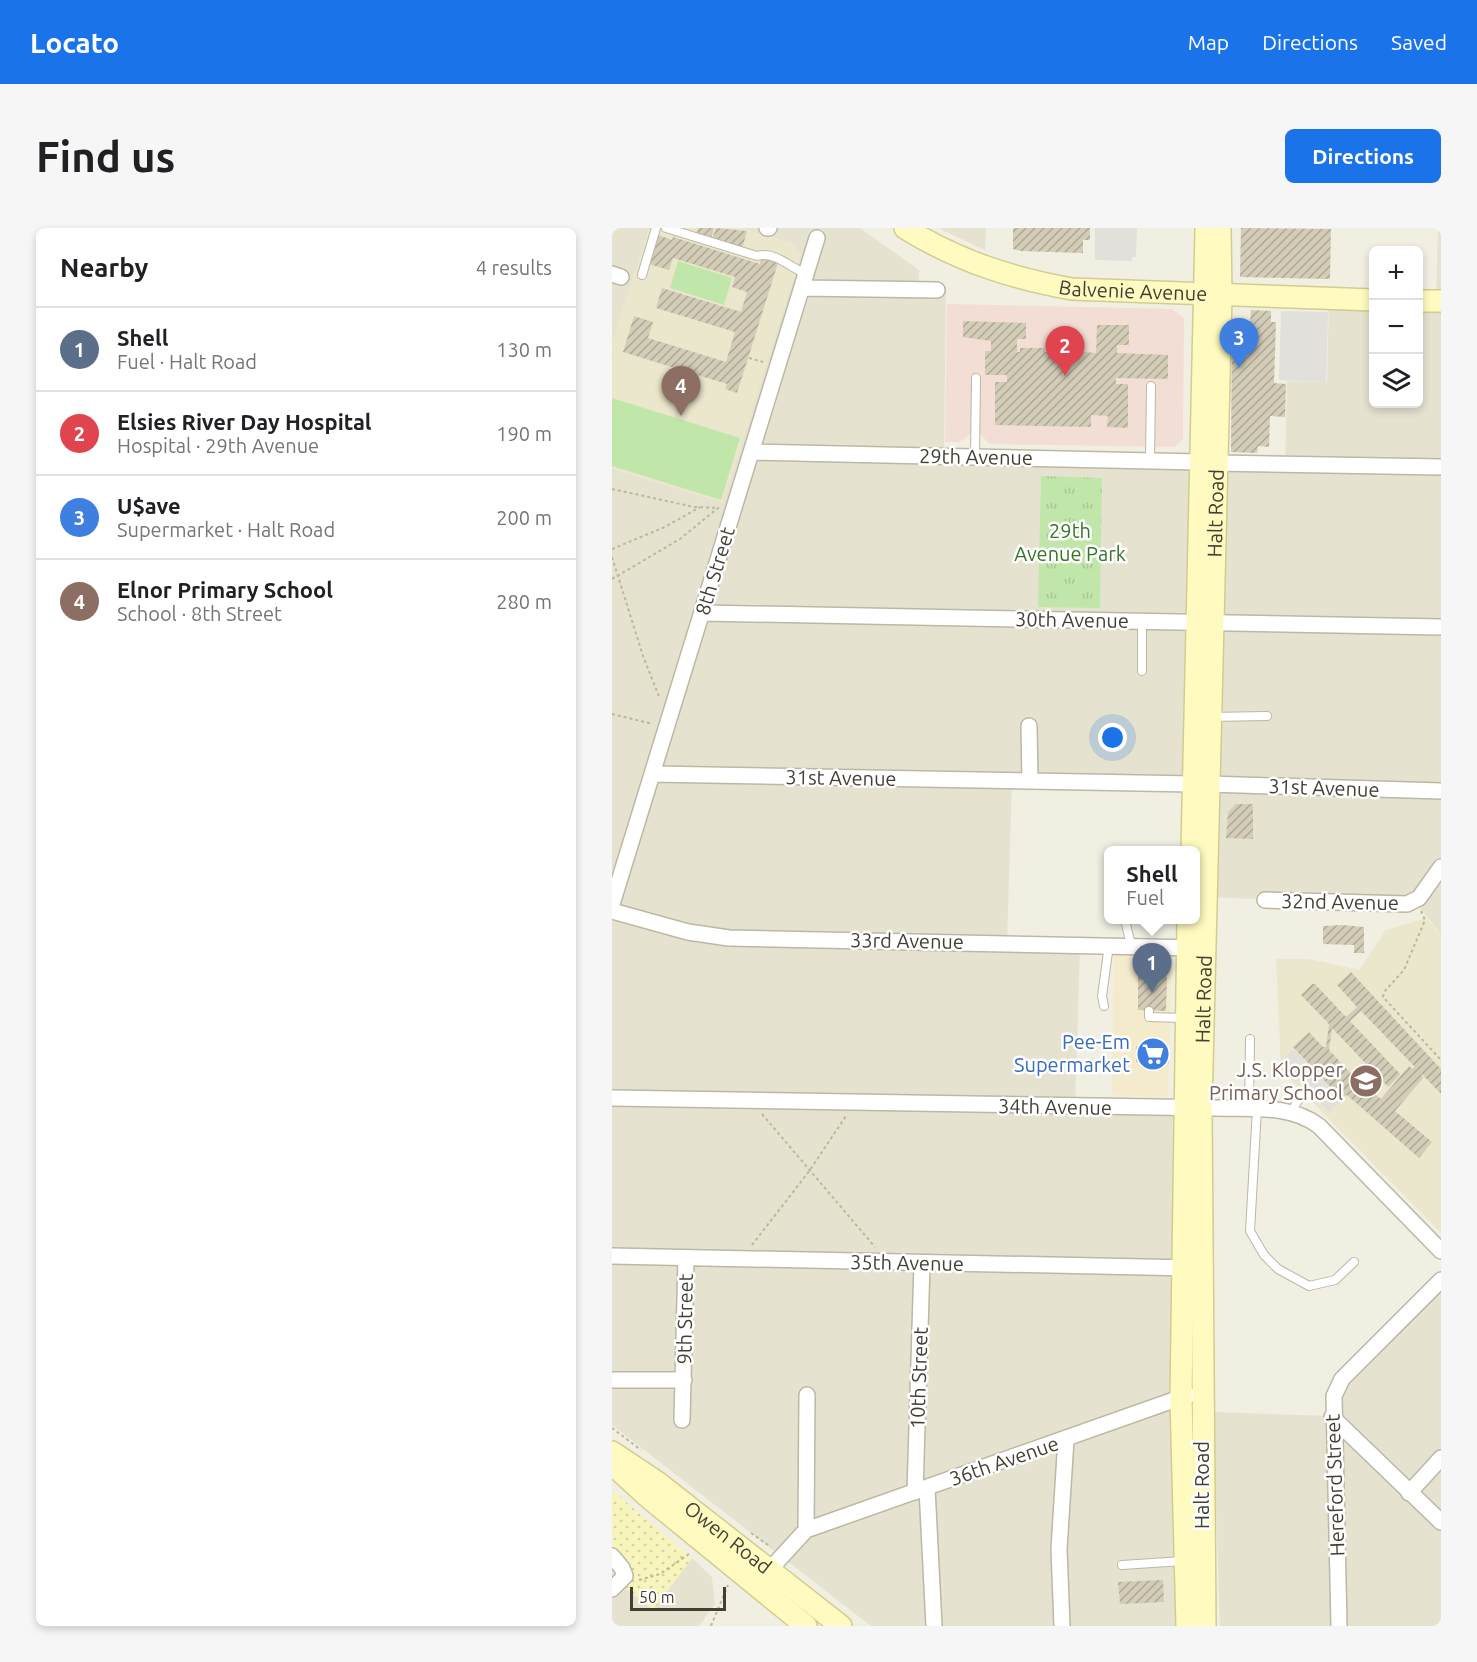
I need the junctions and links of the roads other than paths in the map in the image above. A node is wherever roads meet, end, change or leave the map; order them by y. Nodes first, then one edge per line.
1 (656, 228) edge
2 (666, 228) edge
3 (905, 228) edge
4 (1206, 228) edge
5 (1220, 228) edge
6 (817, 238) dead end
7 (642, 275) dead end
8 (804, 281) junction
9 (937, 290) dead end
10 (1213, 295) junction
11 (1369, 300) edge
12 (1423, 301) edge
13 (1441, 302) edge
14 (976, 378) dead end
15 (1151, 386) dead end
16 (752, 452) junction
17 (975, 457) junction
18 (1150, 461) junction
19 (1208, 462) junction
20 (1441, 467) edge
21 (702, 613) junction
22 (1142, 621) junction
23 (1204, 622) junction
24 (1441, 627) edge
25 (1142, 671) dead end
26 (1267, 716) dead end
27 (1210, 717) junction
28 (1029, 726) dead end
29 (653, 774) junction
30 (1030, 782) junction
31 (1201, 784) junction
32 (1441, 791) edge
33 (1193, 846) edge
34 (1199, 846) edge
35 (1441, 867) edge
36 (1265, 900) dead end
37 (612, 904) edge
38 (612, 911) edge
39 (1126, 924) edge
40 (1189, 924) edge
41 (1197, 924) edge
42 (1109, 945) junction
43 (1131, 945) junction
44 (1151, 946) junction
45 (1196, 948) junction
46 (1150, 976) dead end
47 (1104, 1006) dead end
48 (1149, 1011) dead end
49 (1185, 1018) junction
50 (1250, 1039) dead end
51 (1303, 1092) dead end
52 (612, 1098) edge
53 (1193, 1108) junction
54 (1253, 1109) junction
55 (1291, 1112) junction
56 (1441, 1251) edge
57 (612, 1256) edge
58 (686, 1258) junction
59 (1354, 1262) dead end
60 (922, 1264) junction
61 (1192, 1268) junction
62 (1441, 1280) edge
63 (612, 1380) edge
64 (684, 1380) junction
65 (1202, 1391) junction
66 (807, 1395) dead end
67 (1181, 1398) junction
68 (1332, 1417) junction
69 (682, 1420) dead end
70 (1066, 1439) junction
71 (612, 1452) edge
72 (1441, 1458) edge
73 (612, 1464) edge
74 (921, 1490) junction
75 (1409, 1493) junction
76 (1441, 1522) edge
77 (806, 1530) junction
78 (612, 1556) edge
79 (1184, 1561) junction
80 (1122, 1565) dead end
81 (770, 1569) junction
82 (756, 1586) junction
83 (612, 1590) edge
84 (807, 1626) edge
85 (841, 1626) edge
86 (934, 1626) edge
87 (1062, 1626) edge
88 (1187, 1626) edge
89 (1205, 1626) edge
90 (1339, 1626) edge

1 - 7 lane
2 - 8 lane
3 - 10 street, Balvenie Avenue
4 - 10 street, Halt Road
5 - 10 street, Halt Road
6 - 8 street, 8th Street
8 - 9 street
8 - 16 street, 8th Street
10 - 11 street, Balvenie Avenue
10 - 19 street, Halt Road
12 - 13 street
14 - 17 lane
15 - 18 lane
16 - 17 street, 29th Avenue
16 - 21 street, 8th Street
17 - 18 street, 29th Avenue
18 - 19 street, 29th Avenue
19 - 20 street, 29th Avenue
19 - 23 street, Halt Road
21 - 22 street, 30th Avenue
21 - 29 street, 8th Street
22 - 23 street, 30th Avenue
22 - 25 lane
23 - 24 street, 30th Avenue
23 - 27 street, Halt Road
23 - 31 street, Halt Road
26 - 27 lane
27 - 31 street, Halt Road
28 - 30 street
29 - 30 street, 31st Avenue
29 - 37 street, 8th Street
30 - 31 street, 31st Avenue
31 - 32 street, 31st Avenue
31 - 33 street, Halt Road
31 - 34 street, Halt Road
35 - 36 street, 32nd Avenue
38 - 42 street, 33rd Avenue
39 - 43 lane
40 - 45 street, Halt Road
41 - 45 street, Halt Road
42 - 43 street, 33rd Avenue
42 - 47 lane
43 - 44 street, 33rd Avenue
44 - 45 street, 33rd Avenue
44 - 46 lane
45 - 49 street, Halt Road
45 - 53 street, Halt Road
48 - 49 lane
49 - 53 street, Halt Road
50 - 54 lane
51 - 55 lane
52 - 53 street, 34th Avenue
53 - 54 street, 34th Avenue
53 - 61 street, Halt Road
54 - 55 street, 34th Avenue
54 - 59 lane
55 - 56 street, 34th Avenue
57 - 58 street, 35th Avenue
58 - 60 street, 35th Avenue
58 - 64 street, 9th Street
60 - 61 street, 35th Avenue
60 - 74 street, 10th Street
61 - 65 street, Halt Road
61 - 67 street, Halt Road
62 - 68 street, Hereford Street
63 - 64 street, 9th Street
64 - 69 street, 9th Street
65 - 67 street, 36th Avenue
65 - 89 street, Halt Road
66 - 77 street
67 - 70 street, 36th Avenue
67 - 79 street, Halt Road
68 - 75 street
68 - 90 street, Hereford Street
70 - 74 street, 36th Avenue
70 - 87 street
71 - 81 street, Owen Road
72 - 75 street
73 - 82 street, Owen Road
74 - 77 street, 36th Avenue
74 - 86 street, 10th Street
75 - 76 street
77 - 81 street, 36th Avenue
78 - 83 street
79 - 80 lane
79 - 88 street, Halt Road
81 - 82 street, 36th Avenue
81 - 85 street, Owen Road
82 - 84 street, Owen Road

